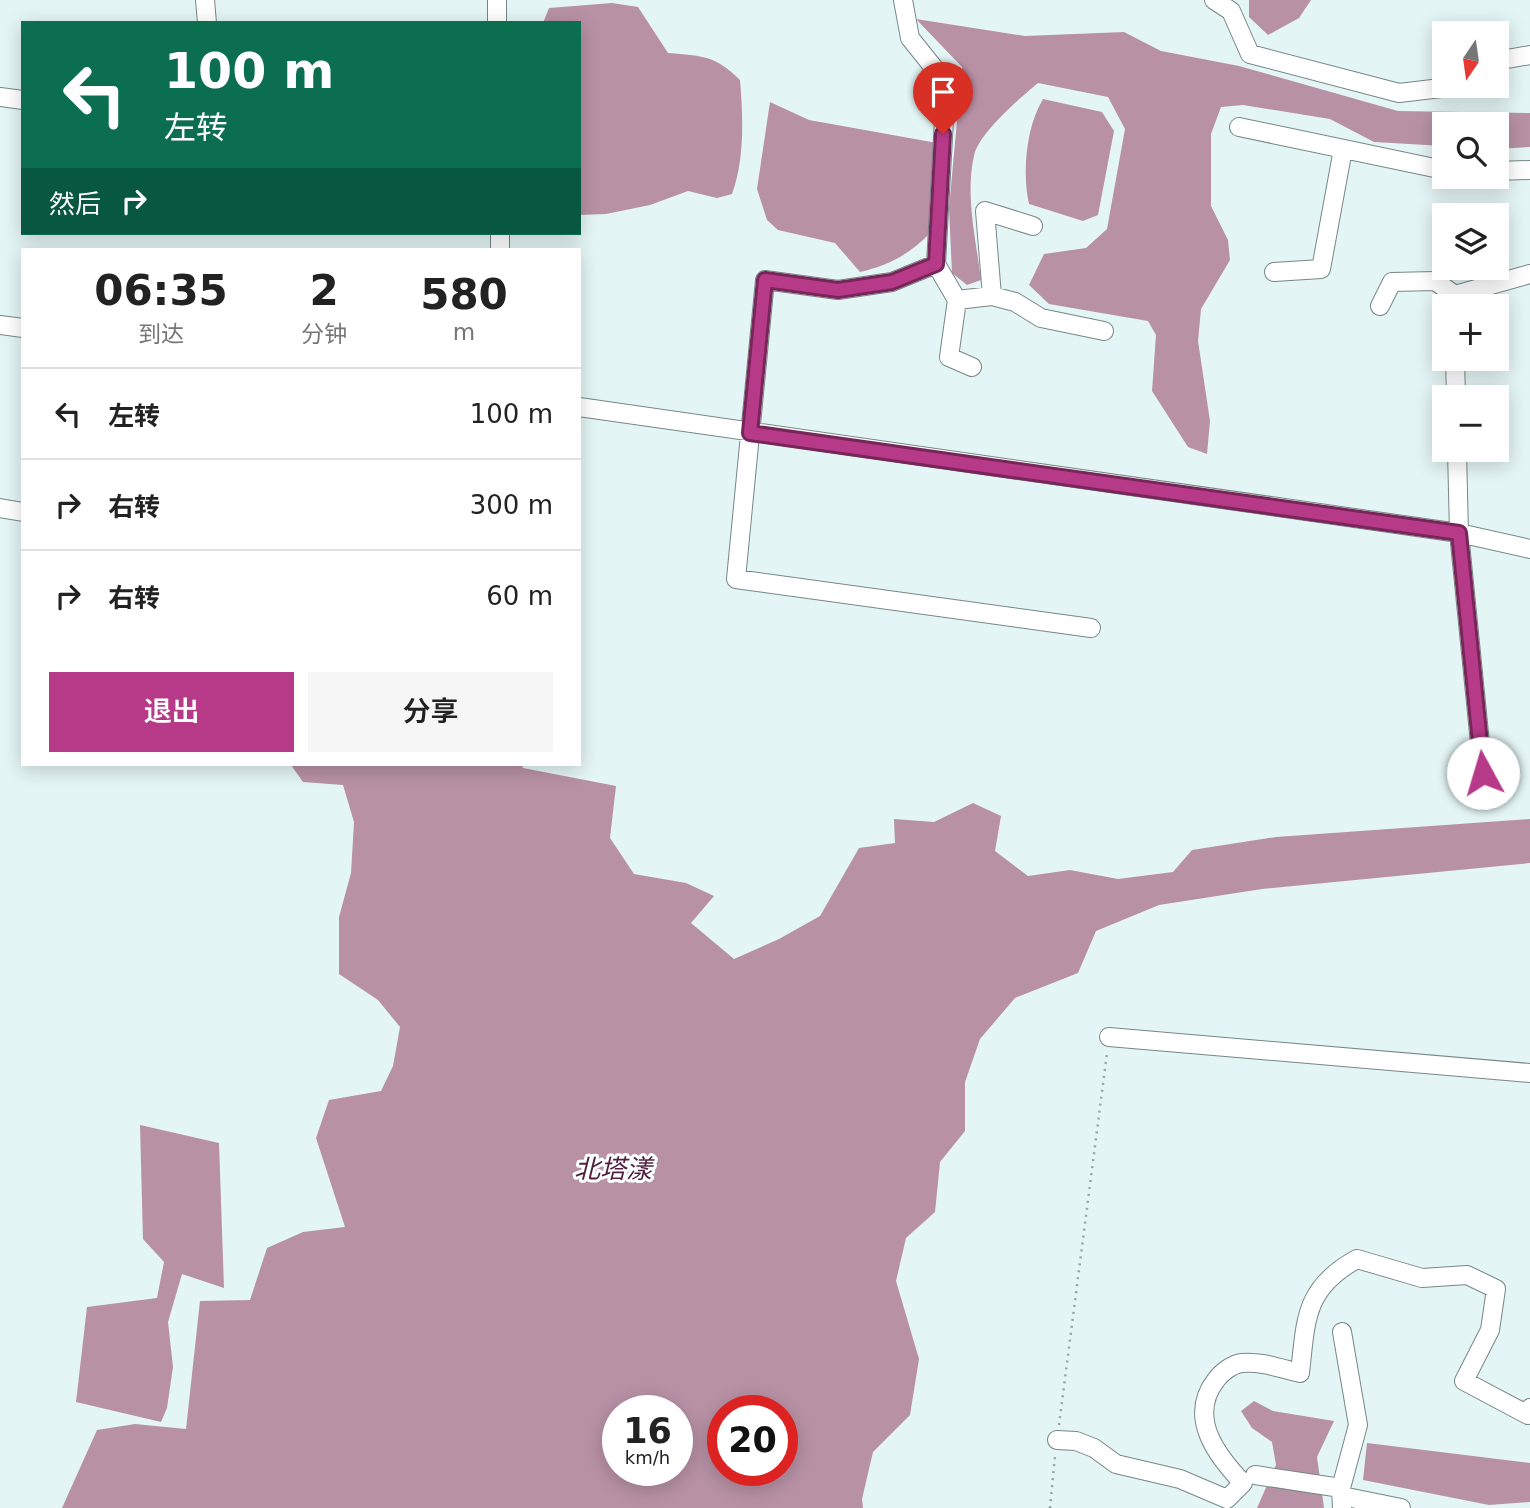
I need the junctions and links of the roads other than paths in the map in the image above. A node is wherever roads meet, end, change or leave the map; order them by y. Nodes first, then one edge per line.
1 (205, 0) edge
2 (497, 0) edge
3 (904, 0) edge
4 (1214, 0) edge
5 (207, 21) edge
6 (497, 21) edge
7 (1530, 55) edge
8 (1509, 59) edge
9 (1432, 89) edge
10 (0, 97) edge
11 (21, 100) edge
12 (1239, 127) dead end
13 (1343, 149) junction
14 (1432, 168) edge
15 (1530, 170) edge
16 (1509, 171) edge
17 (1033, 226) dead end
18 (936, 264) junction
19 (1274, 272) dead end
20 (1530, 274) edge
21 (1448, 294) edge
22 (1474, 294) edge
23 (992, 296) junction
24 (957, 300) junction
25 (1380, 306) dead end
26 (0, 325) edge
27 (21, 328) edge
28 (1104, 331) dead end
29 (972, 367) dead end
30 (581, 407) edge
31 (750, 433) junction
32 (1457, 462) edge
33 (0, 508) edge
34 (21, 512) edge
35 (1459, 533) junction
36 (1530, 549) edge
37 (1091, 628) dead end
38 (1483, 773) dead end
39 (1109, 1037) road end
40 (1530, 1073) edge
41 (1342, 1332) dead end
42 (1530, 1408) edge
43 (1057, 1440) road end
44 (1255, 1475) dead end
45 (1339, 1494) edge
46 (1401, 1508) edge

1 - 5 street
2 - 6 street
3 - 18 street
4 - 9 street
7 - 8 street
10 - 11 street
12 - 13 street
13 - 14 street
13 - 19 street
15 - 16 street
17 - 23 street
18 - 24 street
18 - 31 street
20 - 22 street
21 - 25 street
23 - 24 street
23 - 28 street
24 - 29 street
26 - 27 street
30 - 31 street
31 - 35 street
31 - 37 street
32 - 35 street
33 - 34 street
35 - 36 street
35 - 38 street
39 - 40 street
41 - 45 street
42 - 43 street
44 - 45 street
45 - 46 street

